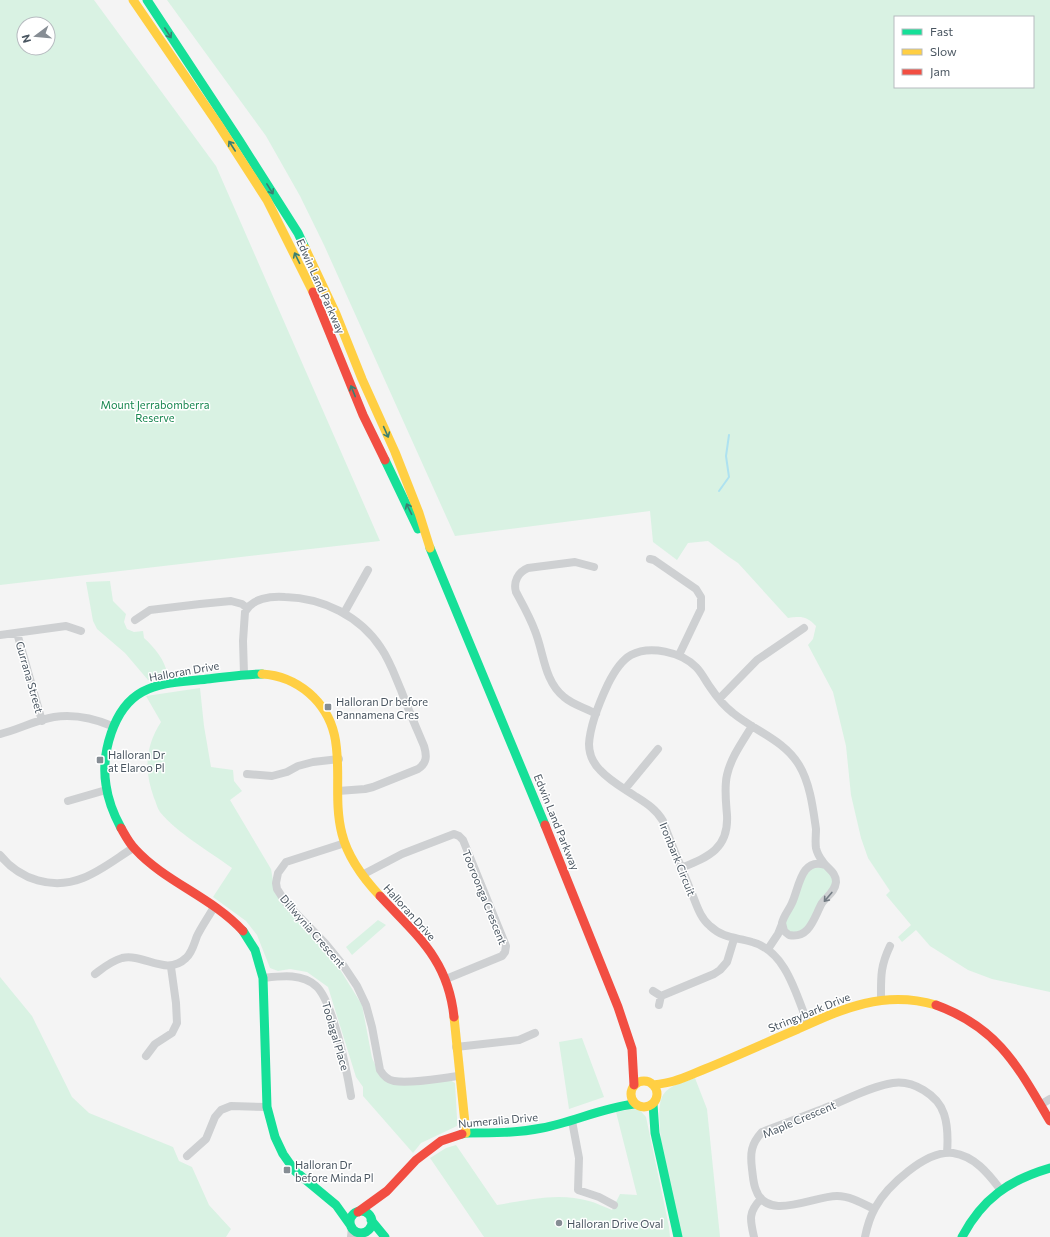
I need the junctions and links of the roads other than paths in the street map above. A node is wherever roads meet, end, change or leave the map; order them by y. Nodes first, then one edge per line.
1 (133, 0) edge
2 (147, 0) edge
3 (650, 559) dead end
4 (594, 567) dead end
5 (368, 570) dead end
6 (452, 601) junction
7 (247, 608) junction
8 (344, 613) junction
9 (135, 620) dead end
10 (804, 628) dead end
11 (81, 631) dead end
12 (17, 633) junction
13 (0, 635) edge
14 (679, 655) junction
15 (244, 674) junction
16 (719, 699) junction
17 (596, 714) junction
18 (42, 721) junction
19 (112, 726) junction
20 (752, 726) junction
21 (0, 734) edge
22 (658, 749) dead end
23 (339, 759) junction
24 (247, 774) dead end
25 (625, 789) junction
26 (106, 790) junction
27 (338, 791) junction
28 (68, 801) dead end
29 (345, 843) junction
30 (816, 843) junction
31 (133, 848) junction
32 (0, 856) edge
33 (825, 865) junction
34 (681, 868) junction
35 (808, 868) junction
36 (362, 875) junction
37 (214, 907) junction
38 (782, 924) junction
39 (792, 936) junction
40 (734, 939) junction
41 (890, 946) dead end
42 (768, 949) junction
43 (171, 966) junction
44 (95, 974) dead end
45 (263, 978) junction
46 (446, 979) junction
47 (653, 990) dead end
48 (662, 996) junction
49 (881, 1000) junction
50 (659, 1005) dead end
51 (808, 1024) junction
52 (535, 1033) dead end
53 (456, 1047) junction
54 (633, 1055) junction
55 (146, 1056) dead end
56 (459, 1076) junction
57 (675, 1081) junction
58 (650, 1083) junction
59 (634, 1085) junction
60 (630, 1095) junction
61 (657, 1095) junction
62 (350, 1096) dead end
63 (1050, 1099) edge
64 (634, 1104) junction
65 (653, 1104) junction
66 (1040, 1105) junction
67 (617, 1106) junction
68 (267, 1107) junction
69 (644, 1108) junction
70 (572, 1121) junction
71 (1050, 1121) edge
72 (466, 1133) junction
73 (655, 1133) junction
74 (947, 1153) junction
75 (187, 1156) dead end
76 (1050, 1168) edge
77 (1000, 1189) junction
78 (378, 1199) junction
79 (761, 1199) junction
80 (336, 1205) junction
81 (614, 1205) dead end
82 (874, 1209) junction
83 (357, 1212) junction
84 (371, 1219) junction
85 (352, 1226) junction
86 (363, 1233) edge
87 (351, 1237) edge
88 (384, 1237) edge
89 (678, 1237) edge
90 (754, 1237) edge
91 (865, 1237) edge
92 (962, 1237) edge

6 -> 1 street, Edwin Land Parkway
2 -> 6 street, Edwin Land Parkway
3 - 14 street
4 - 17 street
5 - 8 street
6 - 54 street, Edwin Land Parkway
7 - 8 street
7 - 9 street
7 - 15 street
8 - 27 street
10 - 16 street
11 - 12 street
12 - 13 street
12 - 18 street, Gurrana Street
14 - 16 street, Ironbark Circuit
14 - 17 street, Ironbark Circuit
15 - 19 street, Halloran Drive
15 - 23 street, Halloran Drive
16 - 20 street, Ironbark Circuit
17 - 25 street, Ironbark Circuit
18 - 19 street
18 - 21 street
19 - 26 street, Halloran Drive
20 - 30 street, Ironbark Circuit
20 - 34 street
22 - 25 street
23 - 24 street
23 - 27 street, Halloran Drive
25 - 34 street, Ironbark Circuit
26 - 28 street
26 - 31 street, Halloran Drive
27 - 29 street, Halloran Drive
29 - 36 street, Halloran Drive
29 - 56 street, Dillwynia Crescent
30 - 33 street, Ironbark Circuit
30 - 35 street, Ironbark Circuit
31 - 32 street
31 - 37 street, Halloran Drive
33 - 35 street
33 -> 39 street, Ironbark Circuit
34 - 40 street, Ironbark Circuit
35 - 38 street, Ironbark Circuit
36 - 46 street, Halloran Drive
36 - 46 street, Tooroonga Crescent
37 - 43 street
37 - 45 street, Halloran Drive
38 - 39 street
38 - 42 street, Ironbark Circuit
39 - 42 street, Ironbark Circuit
40 - 42 street, Ironbark Circuit
40 - 48 street
41 - 49 street
42 - 51 street, Ironbark Circuit
43 - 44 street
43 - 55 street
45 - 62 street, Toolagal Place
45 - 68 street, Halloran Drive
46 - 53 street, Halloran Drive
47 - 48 street
48 - 50 street
49 - 51 street, Stringybark Drive
49 - 66 street, Stringybark Drive
51 - 57 street, Stringybark Drive
52 - 53 street
53 - 56 street, Halloran Drive
54 - 58 street, Edwin Land Parkway
54 - 59 street, Edwin Land Parkway
56 - 72 street, Halloran Drive
57 - 58 street, Stringybark Drive
57 - 61 street, Stringybark Drive
58 - 59 street
58 - 61 street
59 - 60 street
60 - 64 street
60 - 67 street, Numeralia Drive
61 - 65 street
63 - 66 street
64 - 67 street, Numeralia Drive
64 - 69 street
65 - 69 street
65 - 73 street
66 - 71 street, Stringybark Drive
67 - 70 street, Numeralia Drive
68 - 75 street
68 - 80 street, Halloran Drive
69 - 73 street
70 - 72 street, Numeralia Drive
70 - 81 street
72 - 78 street, Numeralia Drive
73 - 89 street
74 - 77 street
74 - 79 street, Maple Crescent
74 - 82 street
76 - 77 street
77 - 92 street
78 - 83 street, Numeralia Drive
78 - 84 street, Numeralia Drive
79 - 82 street
79 - 90 street
80 - 83 street, Halloran Drive
80 - 85 street, Halloran Drive
82 - 91 street
83 - 84 street
83 - 85 street
84 - 86 street
84 - 88 street
85 - 86 street
85 - 87 street
86 - 88 street

